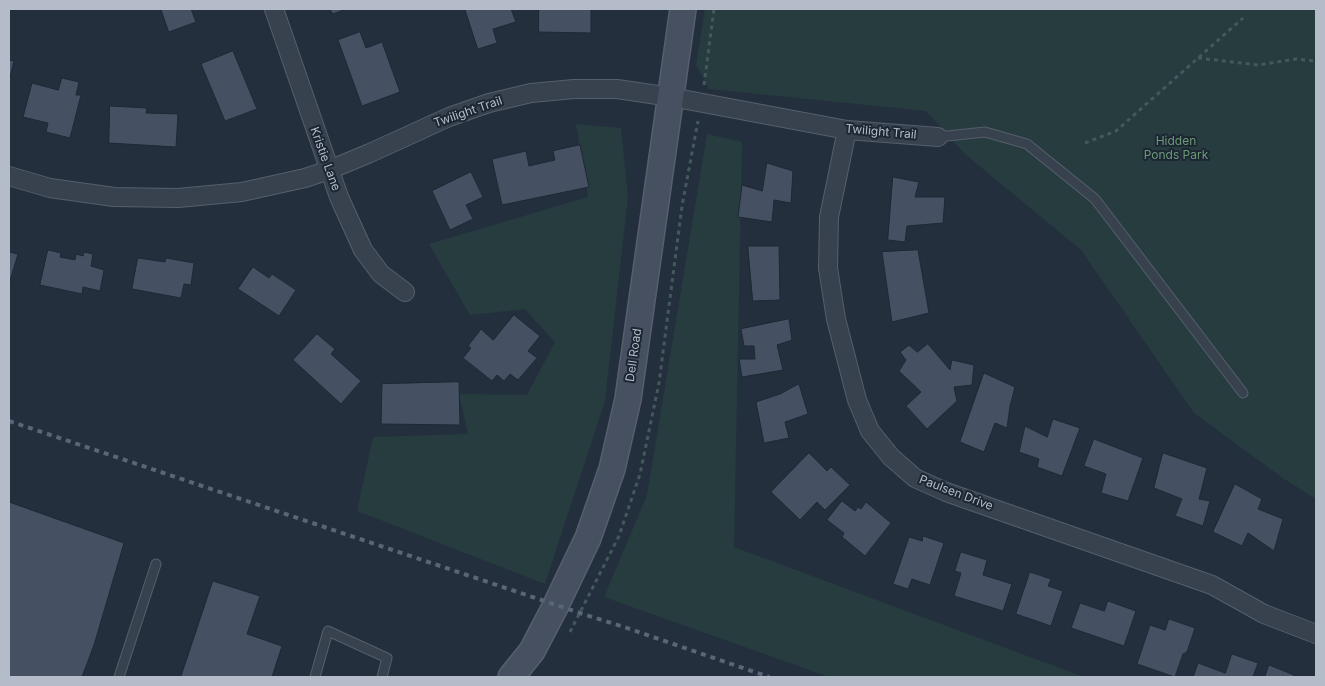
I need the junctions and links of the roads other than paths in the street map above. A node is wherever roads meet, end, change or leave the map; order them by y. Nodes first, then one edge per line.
1 (274, 9) edge
2 (683, 9) edge
3 (672, 97) junction
4 (847, 130) junction
5 (938, 137) joint
6 (329, 170) junction
7 (9, 176) edge
8 (405, 292) dead end
9 (1243, 393) dead end
10 (156, 564) dead end
11 (1316, 634) edge
12 (118, 677) edge
13 (315, 677) edge
14 (382, 677) edge
15 (511, 677) edge

1 - 6 street, Kristie Lane
2 - 3 street, Dell Road
3 - 4 street, Twilight Trail
3 - 6 street, Twilight Trail
3 - 15 street, Dell Road
4 - 5 street, Twilight Trail
4 - 11 street, Paulsen Drive
5 - 9 lane
6 - 7 street, Twilight Trail
6 - 8 street, Kristie Lane
10 - 12 lane
13 - 14 lane

